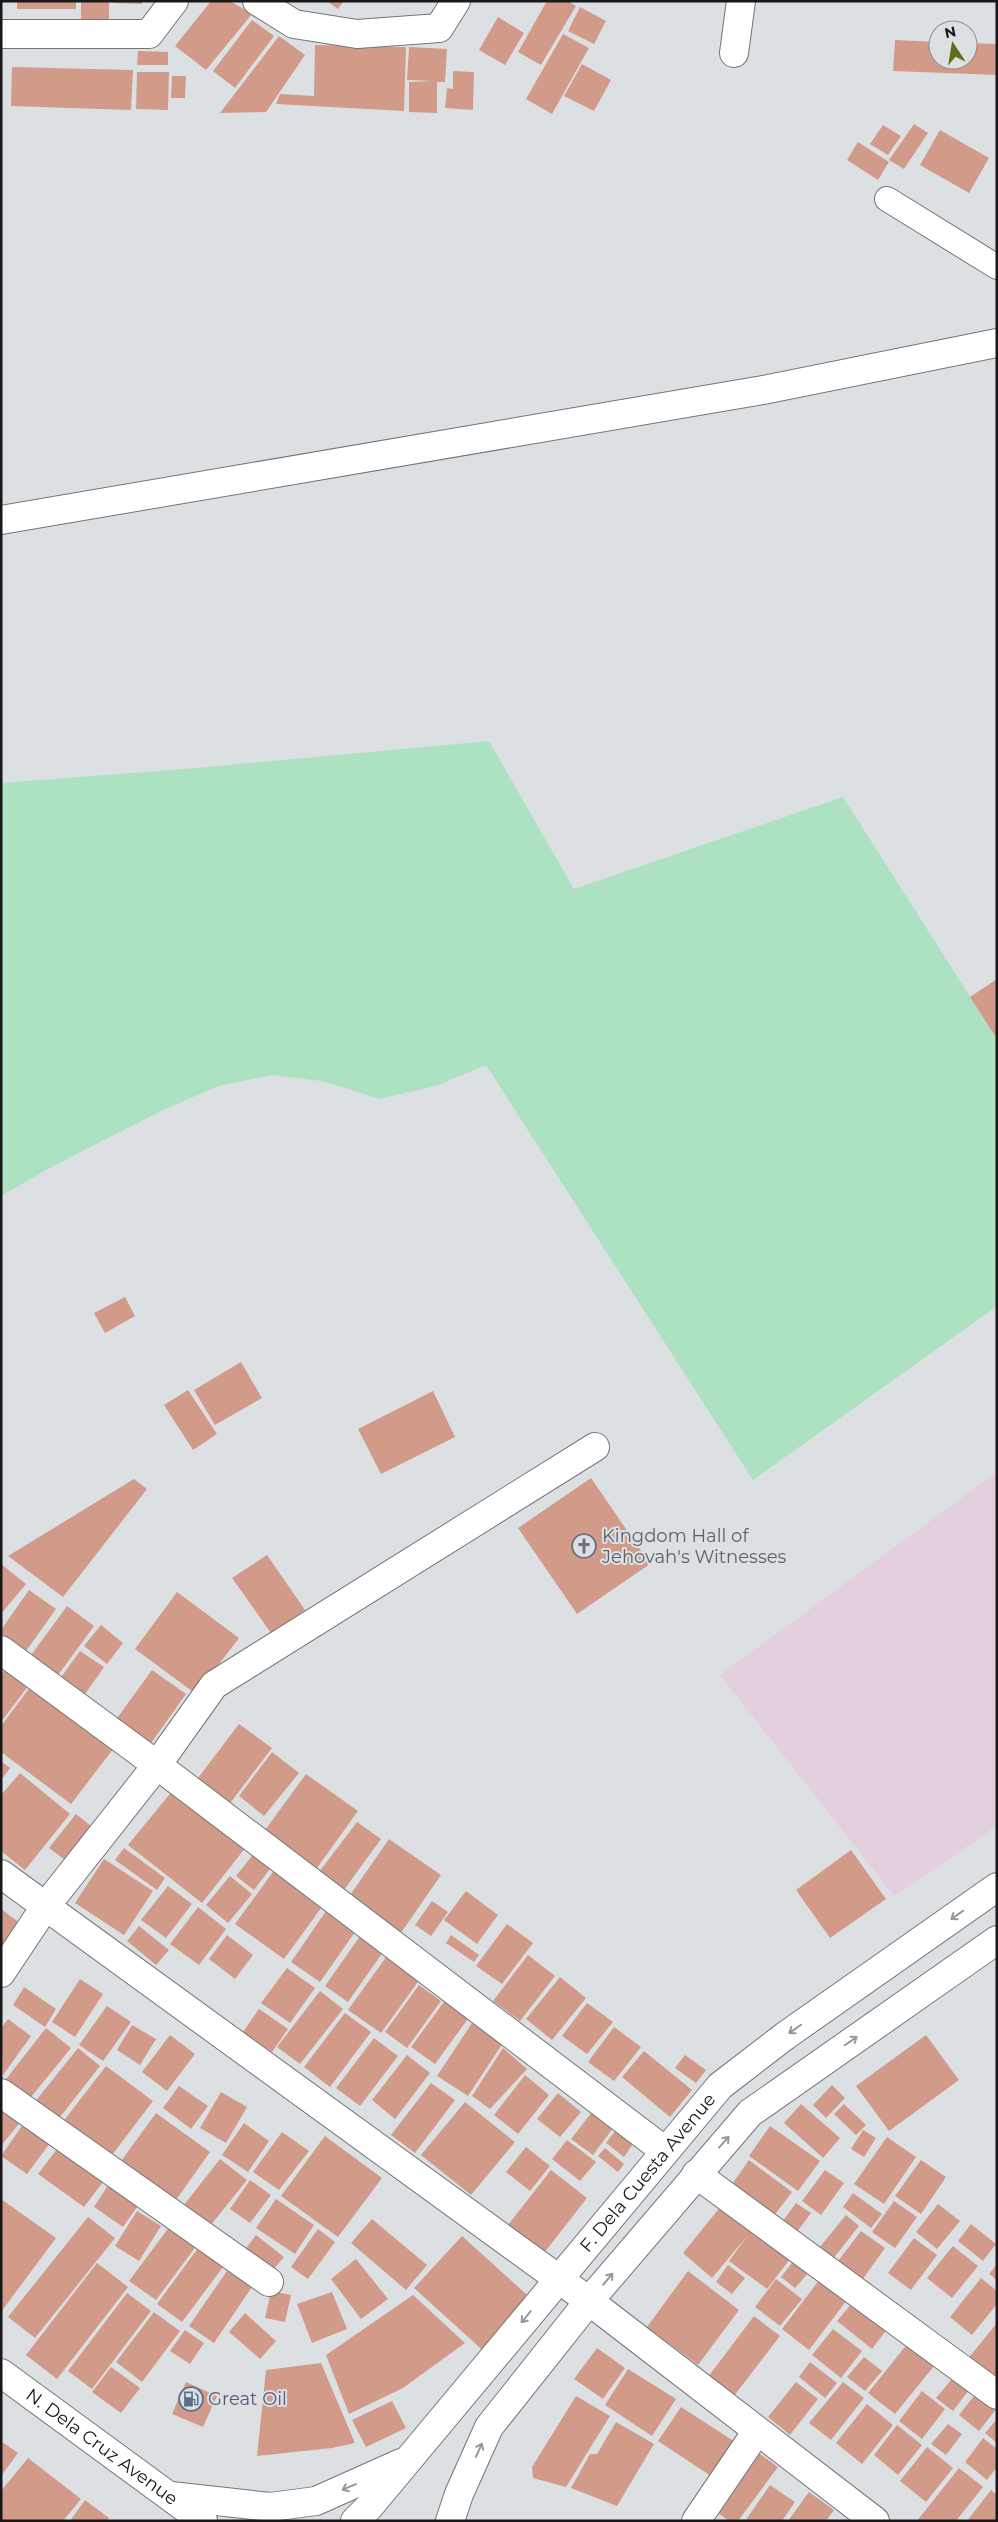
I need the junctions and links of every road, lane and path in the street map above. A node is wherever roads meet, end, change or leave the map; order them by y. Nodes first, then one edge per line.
1 (174, 1) edge
2 (258, 1) edge
3 (456, 1) edge
4 (741, 1) edge
5 (1, 34) edge
6 (734, 53) dead end
7 (887, 199) dead end
8 (997, 267) edge
9 (997, 343) edge
10 (1, 520) edge
11 (595, 1447) dead end
12 (1, 1650) edge
13 (157, 1764) junction
14 (1, 1874) edge
15 (997, 1887) edge
16 (45, 1907) junction
17 (997, 1940) edge
18 (1, 1974) edge
19 (1, 2093) edge
20 (665, 2151) junction
21 (696, 2174) junction
22 (556, 2279) junction
23 (269, 2282) dead end
24 (588, 2301) junction
25 (2, 2373) edge
26 (997, 2395) edge
27 (757, 2431) junction
28 (409, 2459) junction
29 (458, 2494) junction
30 (169, 2495) junction
31 (203, 2521) edge
32 (355, 2521) edge
33 (450, 2521) edge
34 (458, 2521) edge
35 (696, 2521) edge
36 (875, 2521) edge

1 - 5 street
2 - 3 street
4 - 6 street
7 - 8 lane
9 - 10 street
11 - 13 street
12 - 13 street
13 - 16 street
13 - 20 street
14 - 16 street
15 -> 20 street, F. Dela Cuesta Avenue
16 - 18 street
16 - 22 street
21 -> 17 street
19 - 23 street
20 - 22 street, F. Dela Cuesta Avenue
24 -> 21 street
21 - 26 street
22 - 24 street
22 -> 28 street, F. Dela Cuesta Avenue
24 - 27 street
29 -> 24 street
25 - 30 street, N. Dela Cruz Avenue
27 - 35 street
27 - 36 street
28 -> 30 street
28 - 32 street, F. Dela Cuesta Avenue
29 - 33 street
29 - 34 street
30 - 31 street, N. Dela Cruz Avenue

